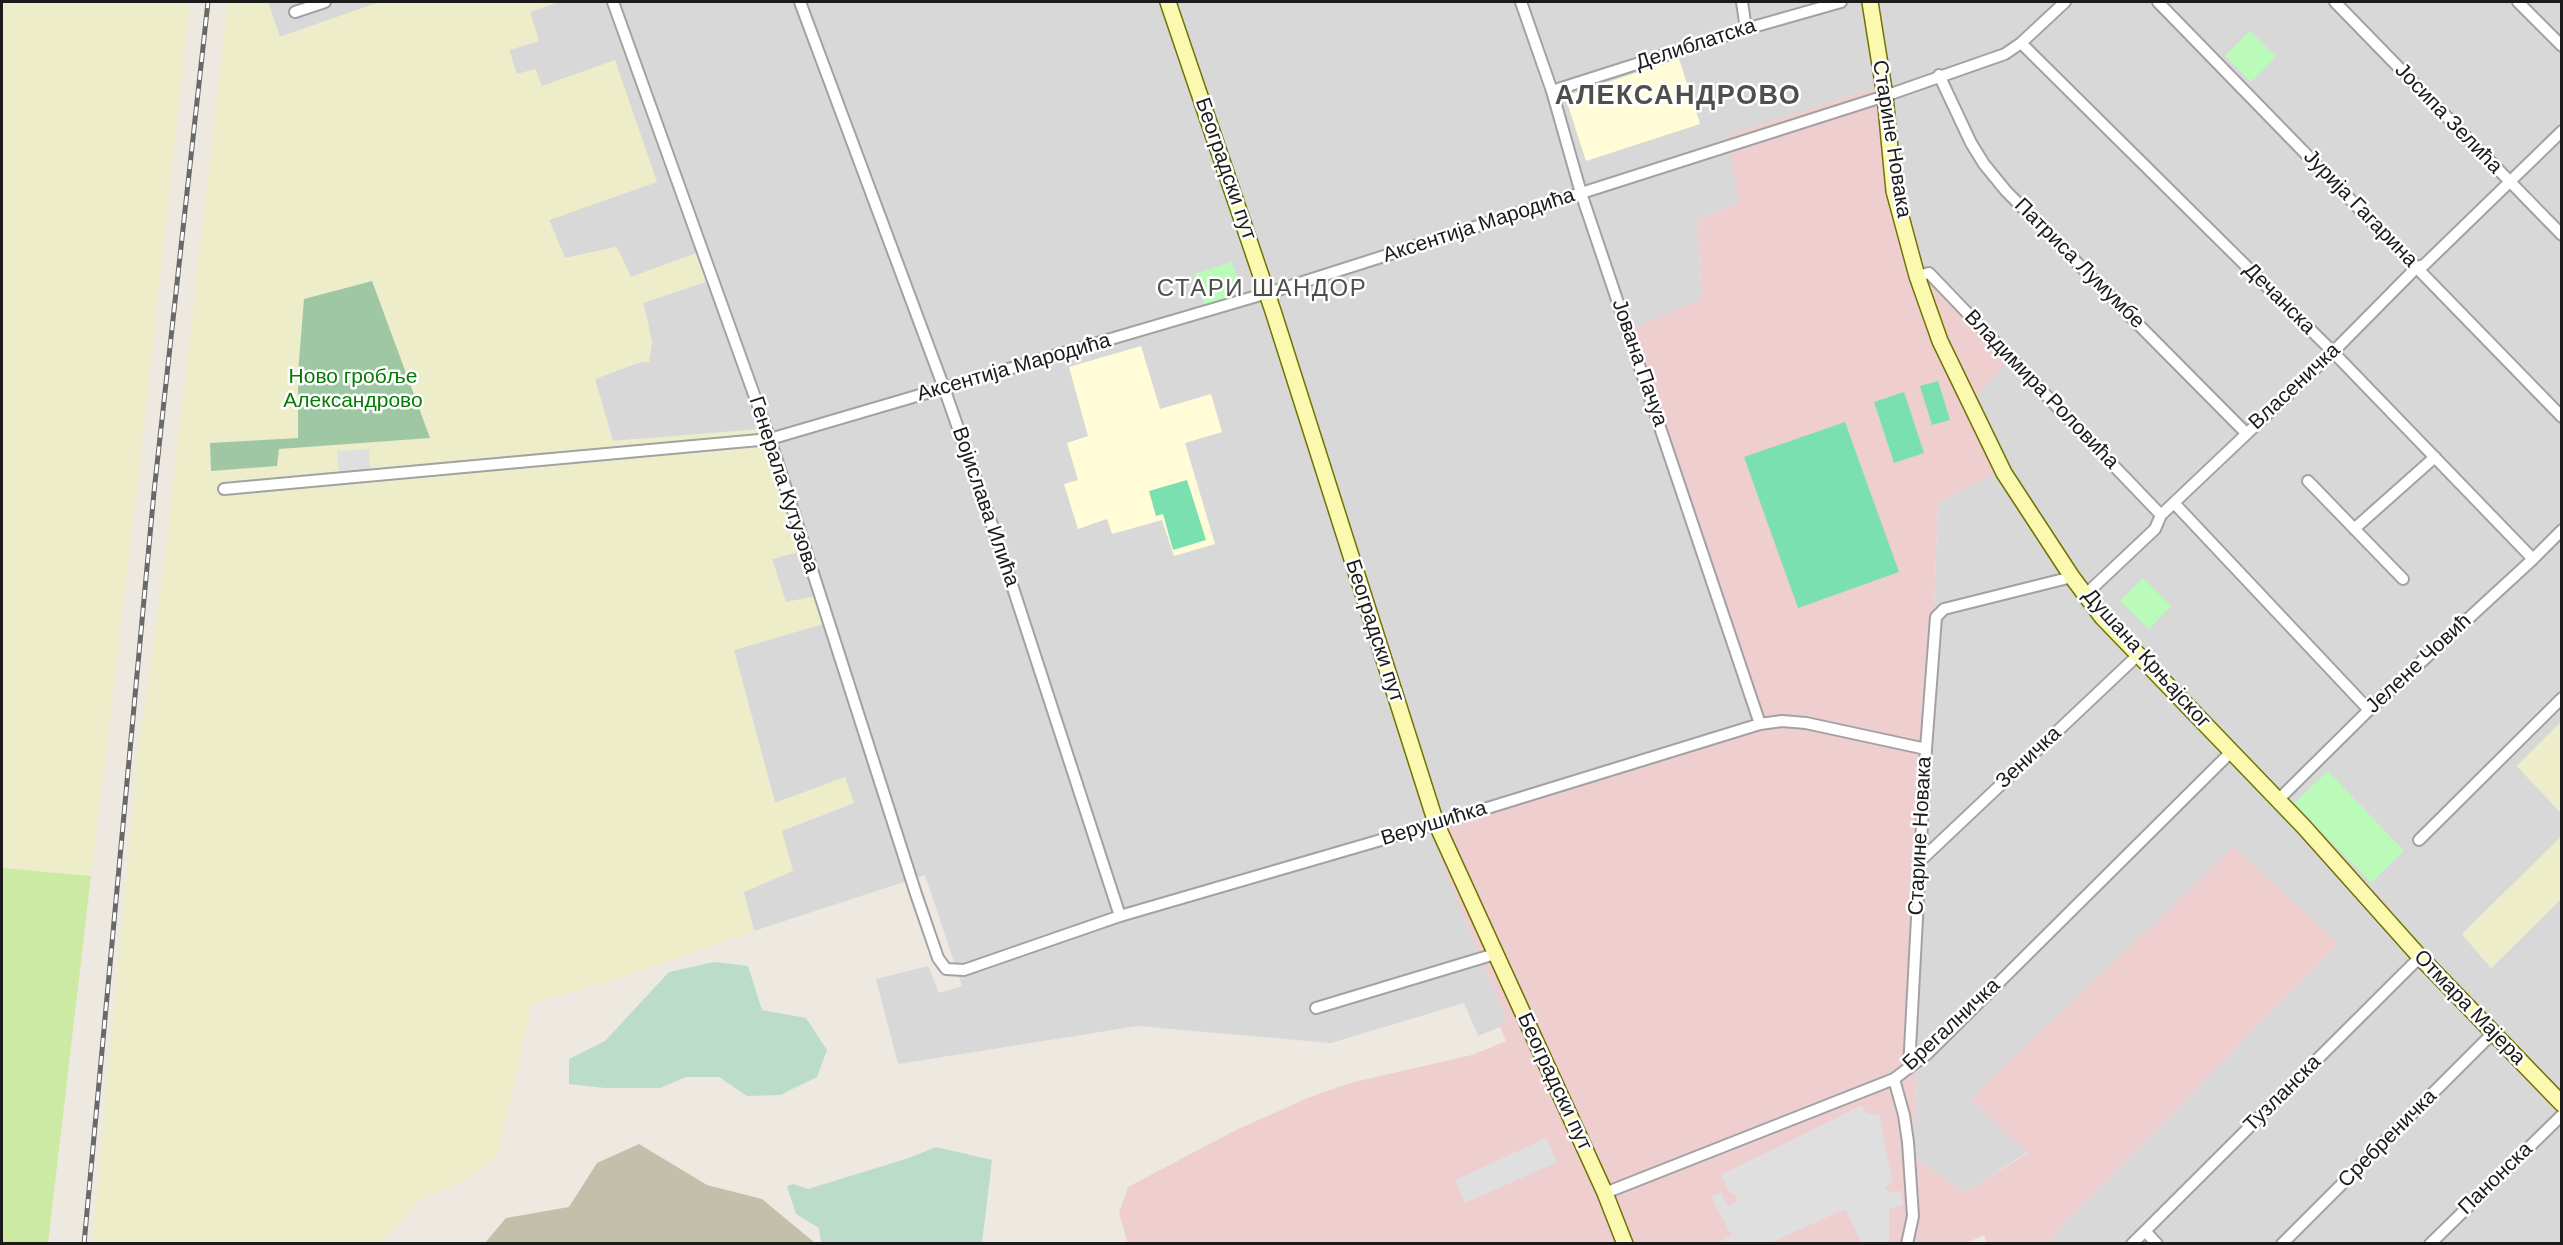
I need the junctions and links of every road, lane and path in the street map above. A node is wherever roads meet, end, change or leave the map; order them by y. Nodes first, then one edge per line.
1 (325, 2) edge
2 (613, 2) edge
3 (800, 2) edge
4 (1168, 2) edge
5 (1521, 2) edge
6 (1742, 2) edge
7 (1841, 2) edge
8 (1870, 2) edge
9 (2065, 2) edge
10 (2158, 2) edge
11 (2335, 2) edge
12 (2518, 2) edge
13 (295, 12) dead end
14 (1746, 29) junction
15 (2021, 44) junction
16 (2562, 46) edge
17 (1939, 75) junction
18 (1552, 91) junction
19 (1885, 96) junction
20 (2562, 130) edge
21 (2509, 181) junction
22 (1581, 193) junction
23 (2562, 235) edge
24 (2417, 267) junction
25 (1917, 276) junction
26 (1267, 293) junction
27 (2333, 352) junction
28 (944, 388) junction
29 (2562, 417) edge
30 (2246, 433) junction
31 (770, 439) junction
32 (2434, 457) junction
33 (2308, 481) dead end
34 (224, 489) dead end
35 (2174, 503) junction
36 (2161, 515) junction
37 (2355, 529) junction
38 (2562, 530) edge
39 (2533, 559) junction
40 (2072, 577) junction
41 (2403, 579) dead end
42 (2085, 595) junction
43 (2138, 656) junction
44 (2562, 698) edge
45 (2369, 710) junction
46 (1760, 724) junction
47 (1926, 749) junction
48 (2231, 752) junction
49 (2278, 800) junction
50 (1436, 823) junction
51 (2420, 840) dead end
52 (1920, 861) junction
53 (2377, 911) joint
54 (1120, 916) junction
55 (1495, 954) junction
56 (2420, 957) junction
57 (946, 969) joint
58 (1316, 1008) dead end
59 (2493, 1034) junction
60 (1909, 1068) junction
61 (1893, 1079) junction
62 (2562, 1104) edge
63 (2562, 1115) edge
64 (1605, 1193) junction
65 (2145, 1231) junction
66 (1625, 1244) edge
67 (1907, 1244) edge
68 (2132, 1244) edge
69 (2157, 1244) edge
70 (2282, 1244) edge
71 (2430, 1244) edge

1 - 13 street
2 - 31 street, Генерала Кутузова
3 - 28 street, Војислава Илића
4 - 26 street, Београдски пут
5 - 18 street, Јована Пачуа
6 - 14 street
7 - 14 street, Делиблатска
8 - 19 street, Старине Новака
9 - 15 street, Аксентија Мародића
10 - 24 street, Јурија Гагарина
11 - 21 street, Јосипа Зелића
12 - 16 street
14 - 18 street, Делиблатска
15 - 17 street, Аксентија Мародића
15 - 27 street, Дечанска
17 - 19 street, Аксентија Мародића
17 - 30 street, Патриса Лумумбе
18 - 22 street, Јована Пачуа
19 - 22 street, Аксентија Мародића
19 - 25 street, Старине Новака
20 - 21 street, Власеничка
21 - 23 street, Јосипа Зелића
21 - 24 street, Власеничка
22 - 26 street, Аксентија Мародића
22 - 46 street, Јована Пачуа
24 - 27 street, Власеничка
24 - 29 street, Јурија Гагарина
25 - 36 street, Владимира Роловића
25 - 40 street, Душана Крњајског
26 - 28 street, Аксентија Мародића
26 - 50 street, Београдски пут
27 - 30 street, Власеничка
27 - 32 street, Дечанска
28 - 31 street, Аксентија Мародића
28 - 54 street, Војислава Илића
30 - 35 street, Власеничка
31 - 34 street, Аксентија Мародића
31 - 57 street, Генерала Кутузова
32 - 37 street
32 - 39 street, Дечанска
33 - 37 street
35 - 36 street, Власеничка
35 - 45 street
36 - 42 street, Власеничка
37 - 41 street
38 - 39 street, Јелене Човић
39 - 45 street, Јелене Човић
40 - 42 street, Душана Крњајског
40 - 47 street, Старине Новака
42 - 43 street, Душана Крњајског
43 - 48 street, Душана Крњајског
43 - 52 street, Зеничка
44 - 51 street
45 - 49 street, Јелене Човић
46 - 47 street, Верушићка
46 - 50 street, Верушићка
47 - 52 street, Старине Новака
48 - 49 street, Душана Крњајског
48 - 60 street, Брегалничка
49 - 53 street, Душана Крњајског
50 - 54 street, Верушићка
50 - 55 street, Београдски пут
52 - 60 street, Старине Новака
53 - 56 street, Отмара Мајера
54 - 57 street, Верушићка
55 - 58 street
55 - 64 street, Београдски пут
56 - 59 street, Отмара Мајера
56 - 65 street, Тузланска
59 - 62 street, Отмара Мајера
59 - 70 street, Сребреничка
60 - 61 street, Брегалничка
61 - 64 street, Брегалничка
61 - 67 street
63 - 71 street, Панонска
64 - 66 street, Београдски пут
65 - 68 street, Тузланска
65 - 69 street

